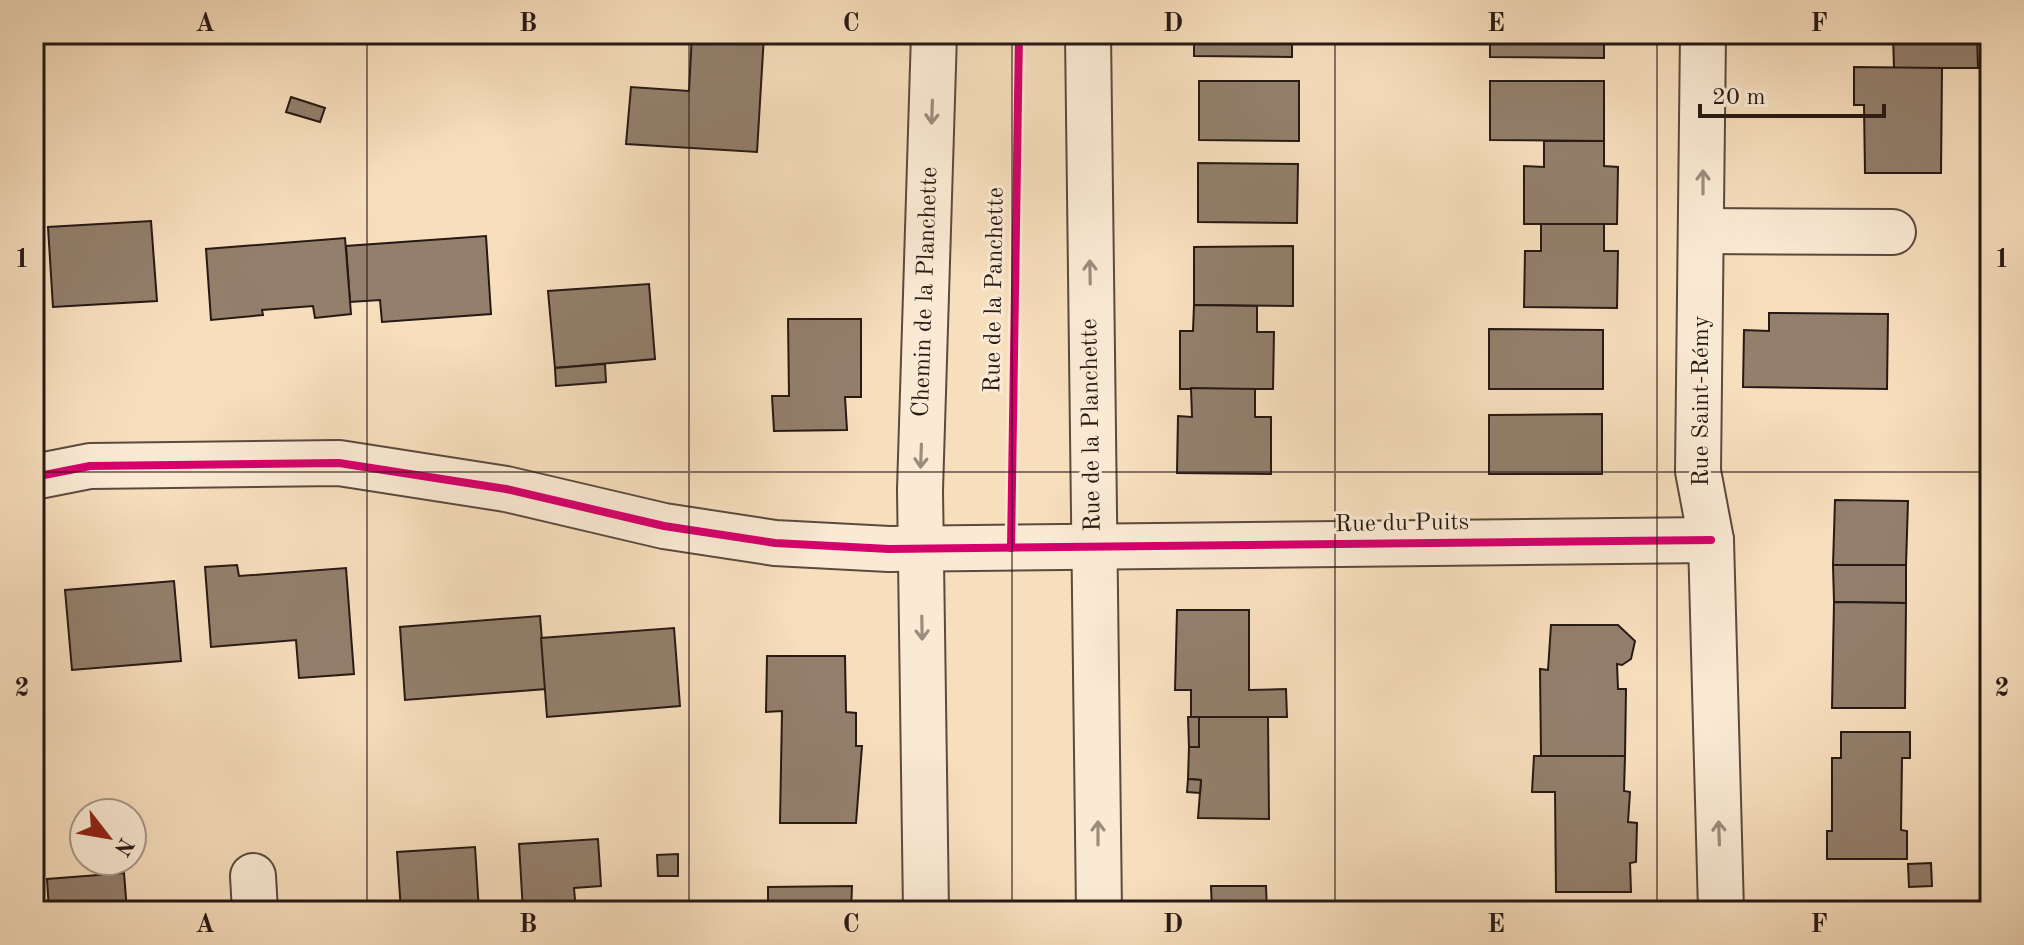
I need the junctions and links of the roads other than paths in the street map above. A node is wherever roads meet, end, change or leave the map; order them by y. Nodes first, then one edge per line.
1 (934, 34) edge
2 (1088, 34) edge
3 (1703, 34) edge
4 (1703, 231) junction
5 (1893, 232) dead end
6 (34, 477) edge
7 (1711, 540) junction
8 (1094, 546) junction
9 (920, 550) junction
10 (926, 911) edge
11 (1099, 911) edge
12 (1721, 911) edge

1 -> 9 street, Chemin de la Planchette
8 -> 2 street, Rue de la Planchette
4 -> 3 street, Rue Saint-Rémy
4 - 5 street
4 - 7 street, Rue Saint-Rémy
6 - 9 street, Rue du Puits
7 - 8 street, Rue du Puits
12 -> 7 street, Rue Saint-Rémy
8 - 9 street, Rue du Puits
11 -> 8 street, Rue de la Planchette
9 -> 10 street

